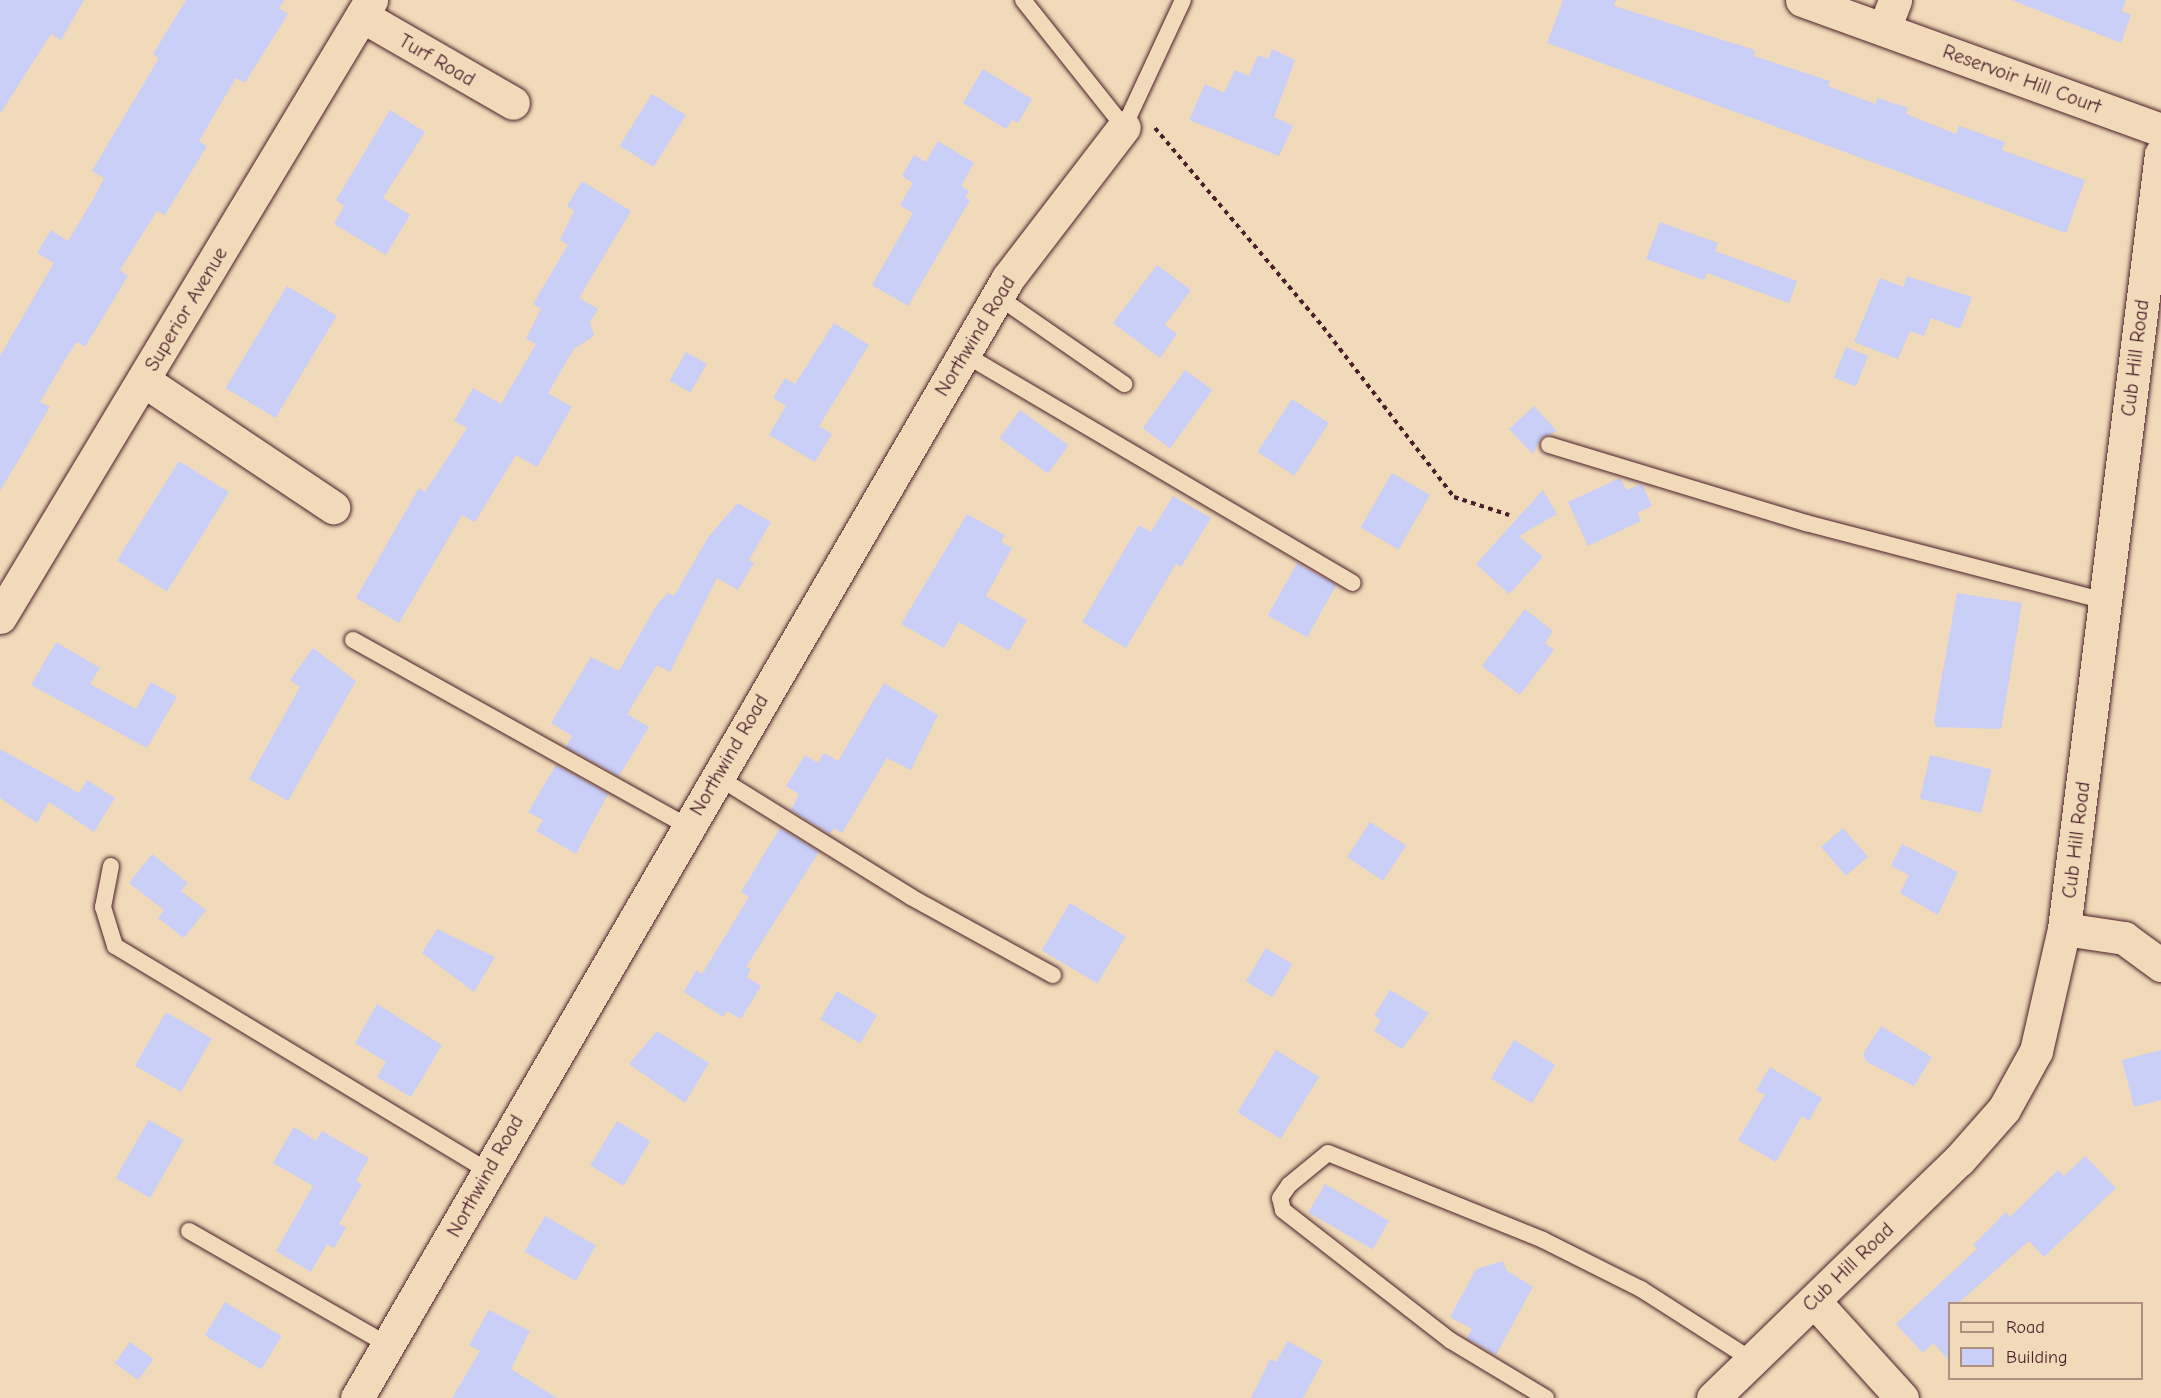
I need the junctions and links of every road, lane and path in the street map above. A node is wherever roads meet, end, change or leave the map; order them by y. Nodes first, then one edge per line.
1 (1023, 0) edge
2 (1183, 0) edge
3 (1802, 0) edge
4 (366, 8) edge
5 (1889, 14) edge
6 (513, 104) dead end
7 (1124, 127) junction
8 (2161, 130) edge
9 (2161, 154) edge
10 (997, 296) junction
11 (963, 354) junction
12 (143, 380) junction
13 (1124, 384) dead end
14 (1549, 445) dead end
15 (333, 507) dead end
16 (1509, 516) dead end
17 (1352, 583) dead end
18 (2106, 601) junction
19 (0, 617) edge
20 (353, 640) dead end
21 (716, 776) junction
22 (687, 826) junction
23 (111, 866) dead end
24 (2064, 929) junction
25 (2161, 965) edge
26 (1053, 975) dead end
27 (489, 1172) junction
28 (189, 1231) dead end
29 (1814, 1301) junction
30 (388, 1345) junction
31 (1752, 1360) junction
32 (357, 1398) edge
33 (1546, 1398) edge
34 (1713, 1398) edge
35 (1902, 1398) edge

1 - 7 lane
2 - 7 lane
3 - 5 street, Reservoir Hill Court
4 - 6 street, Turf Road
4 - 12 street, Superior Avenue
5 - 8 street, Reservoir Hill Court
7 - 10 street, Northwind Road
7 - 16 path
9 - 18 street, Cub Hill Road
10 - 11 street, Northwind Road
10 - 13 lane
11 - 17 lane
11 - 21 street, Northwind Road
12 - 15 street
12 - 19 street, Superior Avenue
14 - 18 lane
18 - 24 street, Cub Hill Road
20 - 22 lane
21 - 22 street, Northwind Road
21 - 26 lane
22 - 27 street, Northwind Road
23 - 27 lane
24 - 25 street
24 - 29 street, Cub Hill Road
27 - 30 street, Northwind Road
28 - 30 lane
29 - 31 street, Cub Hill Road
29 - 35 street
30 - 32 street, Northwind Road
31 - 33 lane
31 - 34 street, Cub Hill Road

